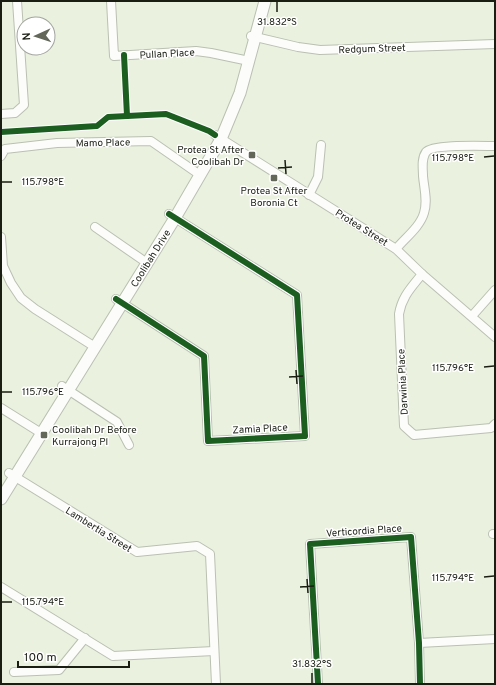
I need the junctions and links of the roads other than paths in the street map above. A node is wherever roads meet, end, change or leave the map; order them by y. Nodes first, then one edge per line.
1 (17, 1) edge
2 (111, 1) edge
3 (258, 1) edge
4 (265, 1) edge
5 (253, 36) junction
6 (495, 44) edge
7 (246, 61) junction
8 (1, 114) edge
9 (218, 137) junction
10 (321, 145) dead end
11 (495, 146) edge
12 (1, 156) edge
13 (197, 173) junction
14 (309, 195) junction
15 (172, 216) junction
16 (95, 227) dead end
17 (1, 237) edge
18 (396, 249) junction
19 (144, 261) junction
20 (422, 274) junction
21 (495, 290) edge
22 (119, 301) junction
23 (472, 316) junction
24 (495, 337) edge
25 (92, 345) junction
26 (65, 388) junction
27 (1, 408) edge
28 (495, 424) edge
29 (38, 432) junction
30 (129, 445) dead end
31 (12, 474) junction
32 (1, 486) edge
33 (1, 498) edge
34 (1, 587) edge
35 (85, 638) junction
36 (495, 639) edge
37 (419, 643) junction
38 (214, 651) junction
39 (14, 672) dead end
40 (216, 684) edge
41 (318, 684) edge
42 (420, 684) edge

1 - 8 street
2 - 7 street, Pullan Place
3 - 5 main road, Coolibah Drive
4 - 5 main road, Coolibah Drive
5 - 6 street, Redgum Street
5 - 7 main road, Coolibah Drive
7 - 9 main road, Coolibah Drive
9 - 13 main road, Coolibah Drive
9 - 14 street, Protea Street
10 - 14 street
11 - 18 street
12 - 13 street, Mamo Place
13 - 15 main road, Coolibah Drive
14 - 18 street, Protea Street
15 - 19 main road, Coolibah Drive
15 - 22 street, Zamia Place
16 - 19 street
17 - 25 street
18 - 20 street, Protea Street
19 - 22 main road, Coolibah Drive
20 - 23 street, Protea Street
20 - 28 street, Darwinia Place
21 - 23 street
22 - 25 main road, Coolibah Drive
23 - 24 street, Protea Street
25 - 26 main road, Coolibah Drive
26 - 29 main road, Coolibah Drive
26 - 30 street
27 - 29 street
29 - 31 main road, Coolibah Drive
31 - 32 main road, Coolibah Drive
31 - 33 main road, Coolibah Drive
31 - 38 street, Lambertia Street
34 - 35 street
35 - 38 street
35 - 39 street
36 - 37 street
37 - 41 street, Verticordia Place
37 - 42 street, Verticordia Place
38 - 40 street, Lambertia Street

